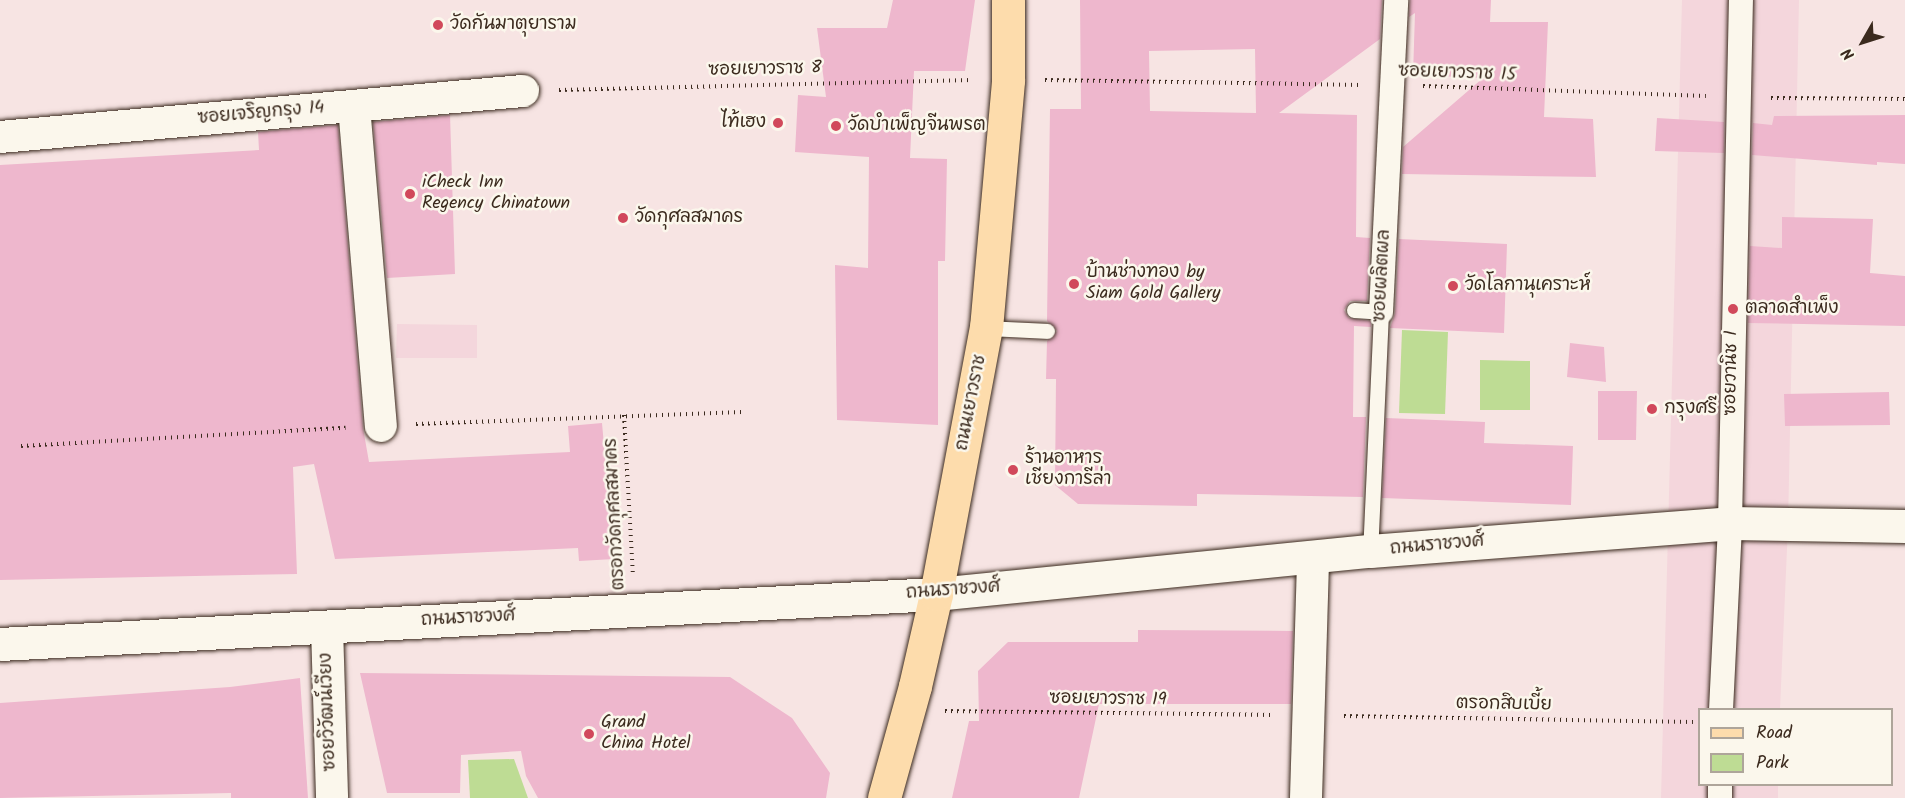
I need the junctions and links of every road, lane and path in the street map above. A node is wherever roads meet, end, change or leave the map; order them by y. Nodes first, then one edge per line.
1 (1008, 0) edge
2 (1396, 0) edge
3 (1741, 0) edge
4 (1008, 80) junction
5 (1392, 85) junction
6 (523, 91) joint
7 (1736, 97) junction
8 (1905, 99) edge
9 (354, 106) junction
10 (0, 137) edge
11 (1354, 310) dead end
12 (1381, 312) junction
13 (986, 327) junction
14 (1047, 331) dead end
15 (624, 415) dead end
16 (381, 426) dead end
17 (1730, 523) junction
18 (1905, 526) edge
19 (1370, 551) junction
20 (1313, 556) junction
21 (936, 594) junction
22 (635, 610) junction
23 (327, 627) junction
24 (0, 644) edge
25 (1721, 708) edge
26 (908, 711) junction
27 (1308, 715) junction
28 (1698, 722) edge
29 (332, 798) edge
30 (884, 798) edge
31 (1306, 798) edge

1 - 4 main road, ถนนเยาวราช
2 - 5 street, ซอยผลิตผล
3 - 7 street, ซอยวานิช 1
4 - 5 path, ซอยเยาวราช 15
4 - 6 path, ซอยเยาวราช 8
4 - 13 main road, ถนนเยาวราช
5 - 7 path, ซอยเยาวราช 15
5 - 12 street, ซอยผลิตผล
6 - 9 street, ซอยเจริญกรุง 14
7 - 8 path, ซอยเยาวราช 15
7 - 17 street, ซอยวานิช 1
9 - 10 street, ซอยเจริญกรุง 14
9 - 16 street
11 - 12 lane
12 - 19 lane, ซอยผลิตผล
13 - 14 lane
13 - 21 main road, ถนนเยาวราช
15 - 22 path, ตรอกวัดกุศลสมาคร
17 - 18 street, ถนนราชวงศ์
17 - 19 street, ถนนราชวงศ์
17 - 25 street, ซอยวานิช 1
19 - 20 street, ถนนราชวงศ์
20 - 21 street, ถนนราชวงศ์
20 - 27 street
21 - 22 street, ถนนราชวงศ์
21 - 26 main road, ถนนเยาวราช
22 - 23 street, ถนนราชวงศ์
23 - 24 street, ถนนราชวงศ์
23 - 29 street, ซอยวิวัฒน์เวียง
26 - 27 path, ซอยเยาวราช 19
26 - 30 main road, ถนนเยาวราช
27 - 28 path, ตรอกสิบเบี้ย
27 - 31 street

